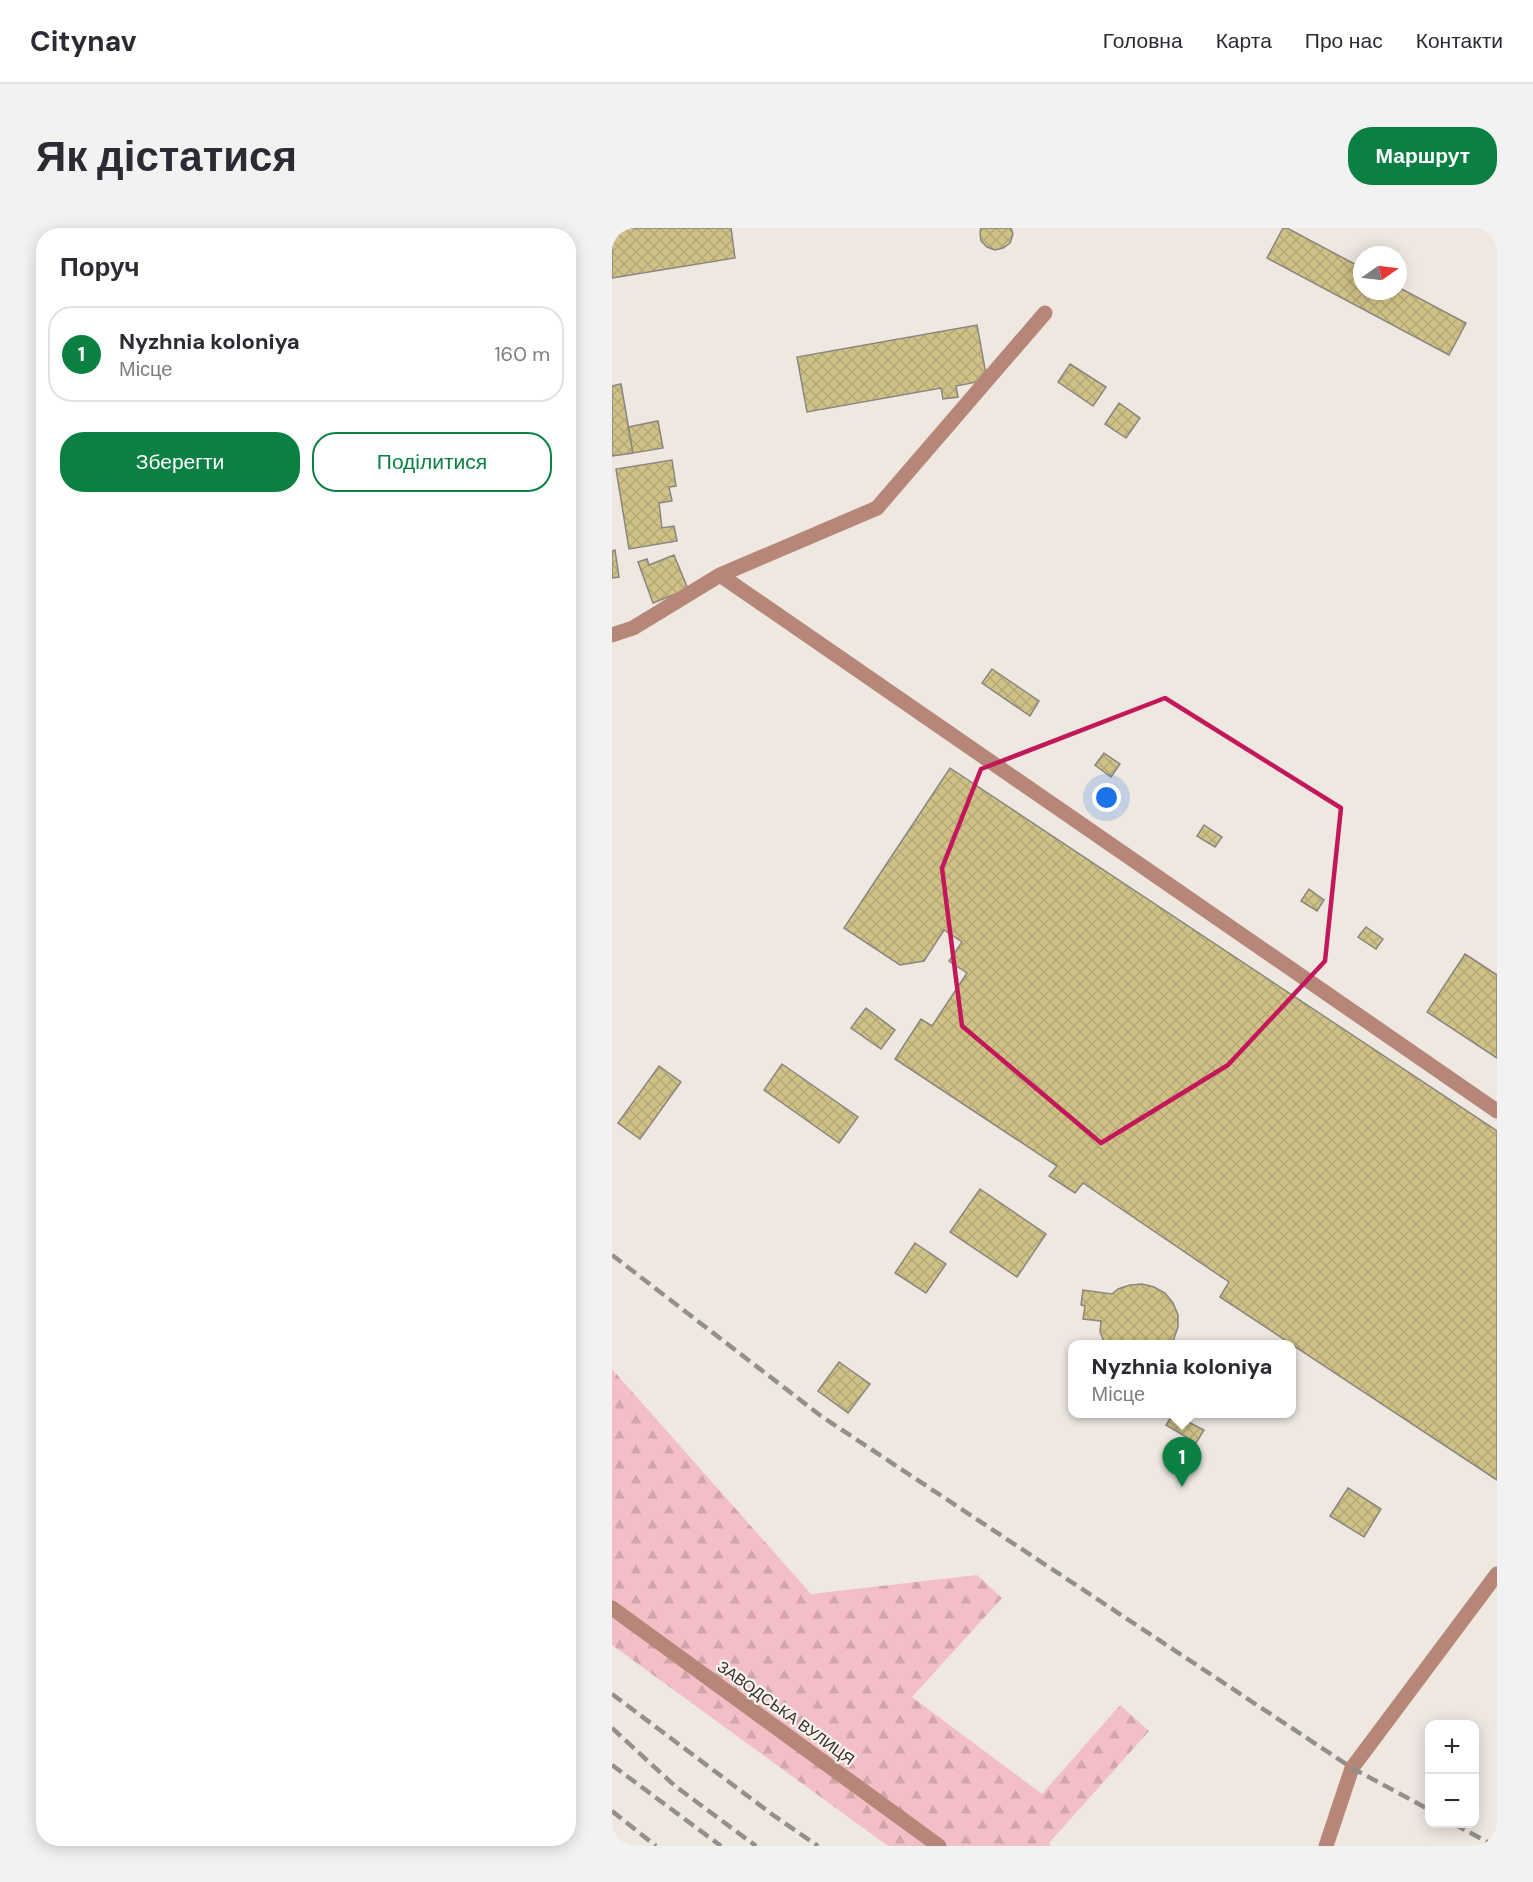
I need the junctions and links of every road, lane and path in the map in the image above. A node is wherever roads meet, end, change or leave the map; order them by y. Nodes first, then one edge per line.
1 (1045, 313) dead end
2 (720, 575) junction
3 (612, 634) edge
4 (1497, 1111) edge
5 (1497, 1574) edge
6 (612, 1608) edge
7 (939, 1846) edge
8 (1326, 1846) edge

1 - 2 street
2 - 3 street
2 - 4 street
5 - 8 street
6 - 7 street, ЗАВОДСЬКА ВУЛИЦЯ

